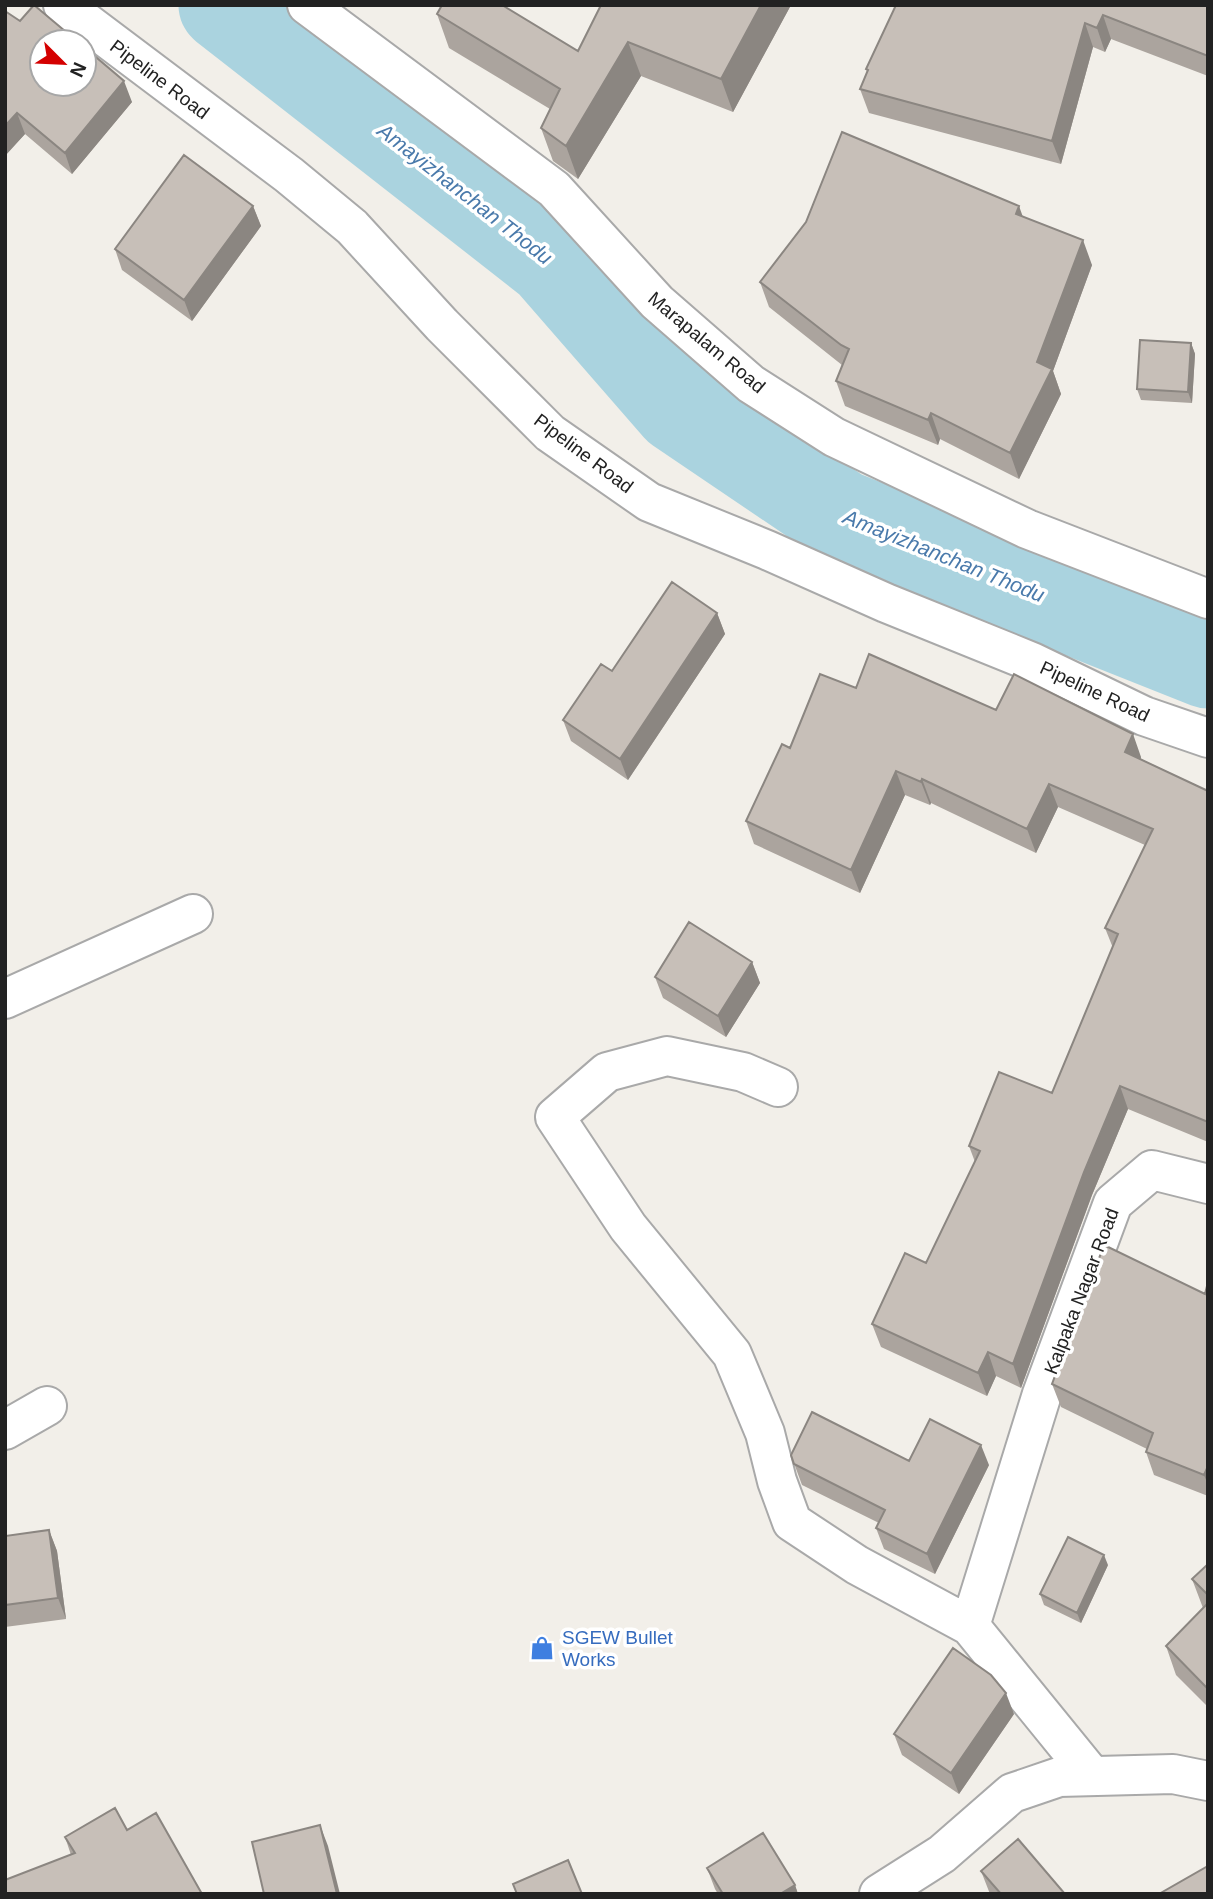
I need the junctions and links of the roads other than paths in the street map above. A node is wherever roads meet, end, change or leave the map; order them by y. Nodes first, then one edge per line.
1 (63, 5) edge
2 (307, 5) edge
3 (1208, 599) edge
4 (1208, 738) edge
5 (193, 914) dead end
6 (5, 999) edge
7 (778, 1087) dead end
8 (1208, 1184) edge
9 (47, 1406) dead end
10 (5, 1430) edge
11 (970, 1626) junction
12 (1092, 1776) junction
13 (1208, 1781) edge
14 (879, 1894) edge

1 - 4 street, Pipeline Road
2 - 3 street, Marapalam Road
5 - 6 street
7 - 11 street
8 - 11 street, Kalpaka Nagar Road
9 - 10 street
11 - 12 street
12 - 13 street
12 - 14 street

